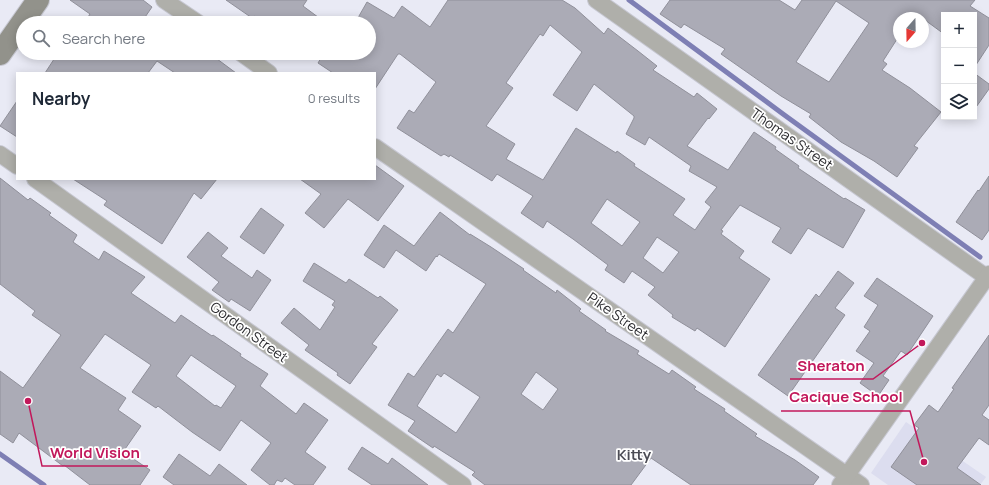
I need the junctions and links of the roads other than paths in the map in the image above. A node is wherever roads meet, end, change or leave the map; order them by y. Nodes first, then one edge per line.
1 (38, 0) edge
2 (164, 0) edge
3 (596, 0) edge
4 (27, 16) edge
5 (188, 16) edge
6 (16, 31) edge
7 (0, 54) edge
8 (251, 60) edge
9 (268, 72) edge
10 (376, 148) edge
11 (0, 154) edge
12 (16, 165) edge
13 (36, 180) edge
14 (988, 277) edge
15 (844, 480) edge
16 (463, 485) edge
17 (861, 485) edge

1 - 4 street
2 - 5 street
3 - 14 street, Thomas Street
6 - 7 street
8 - 9 street
10 - 15 street, Pike Street
11 - 12 street
13 - 16 street, Gordon Street
14 - 15 street
15 - 17 street, Pike Street

